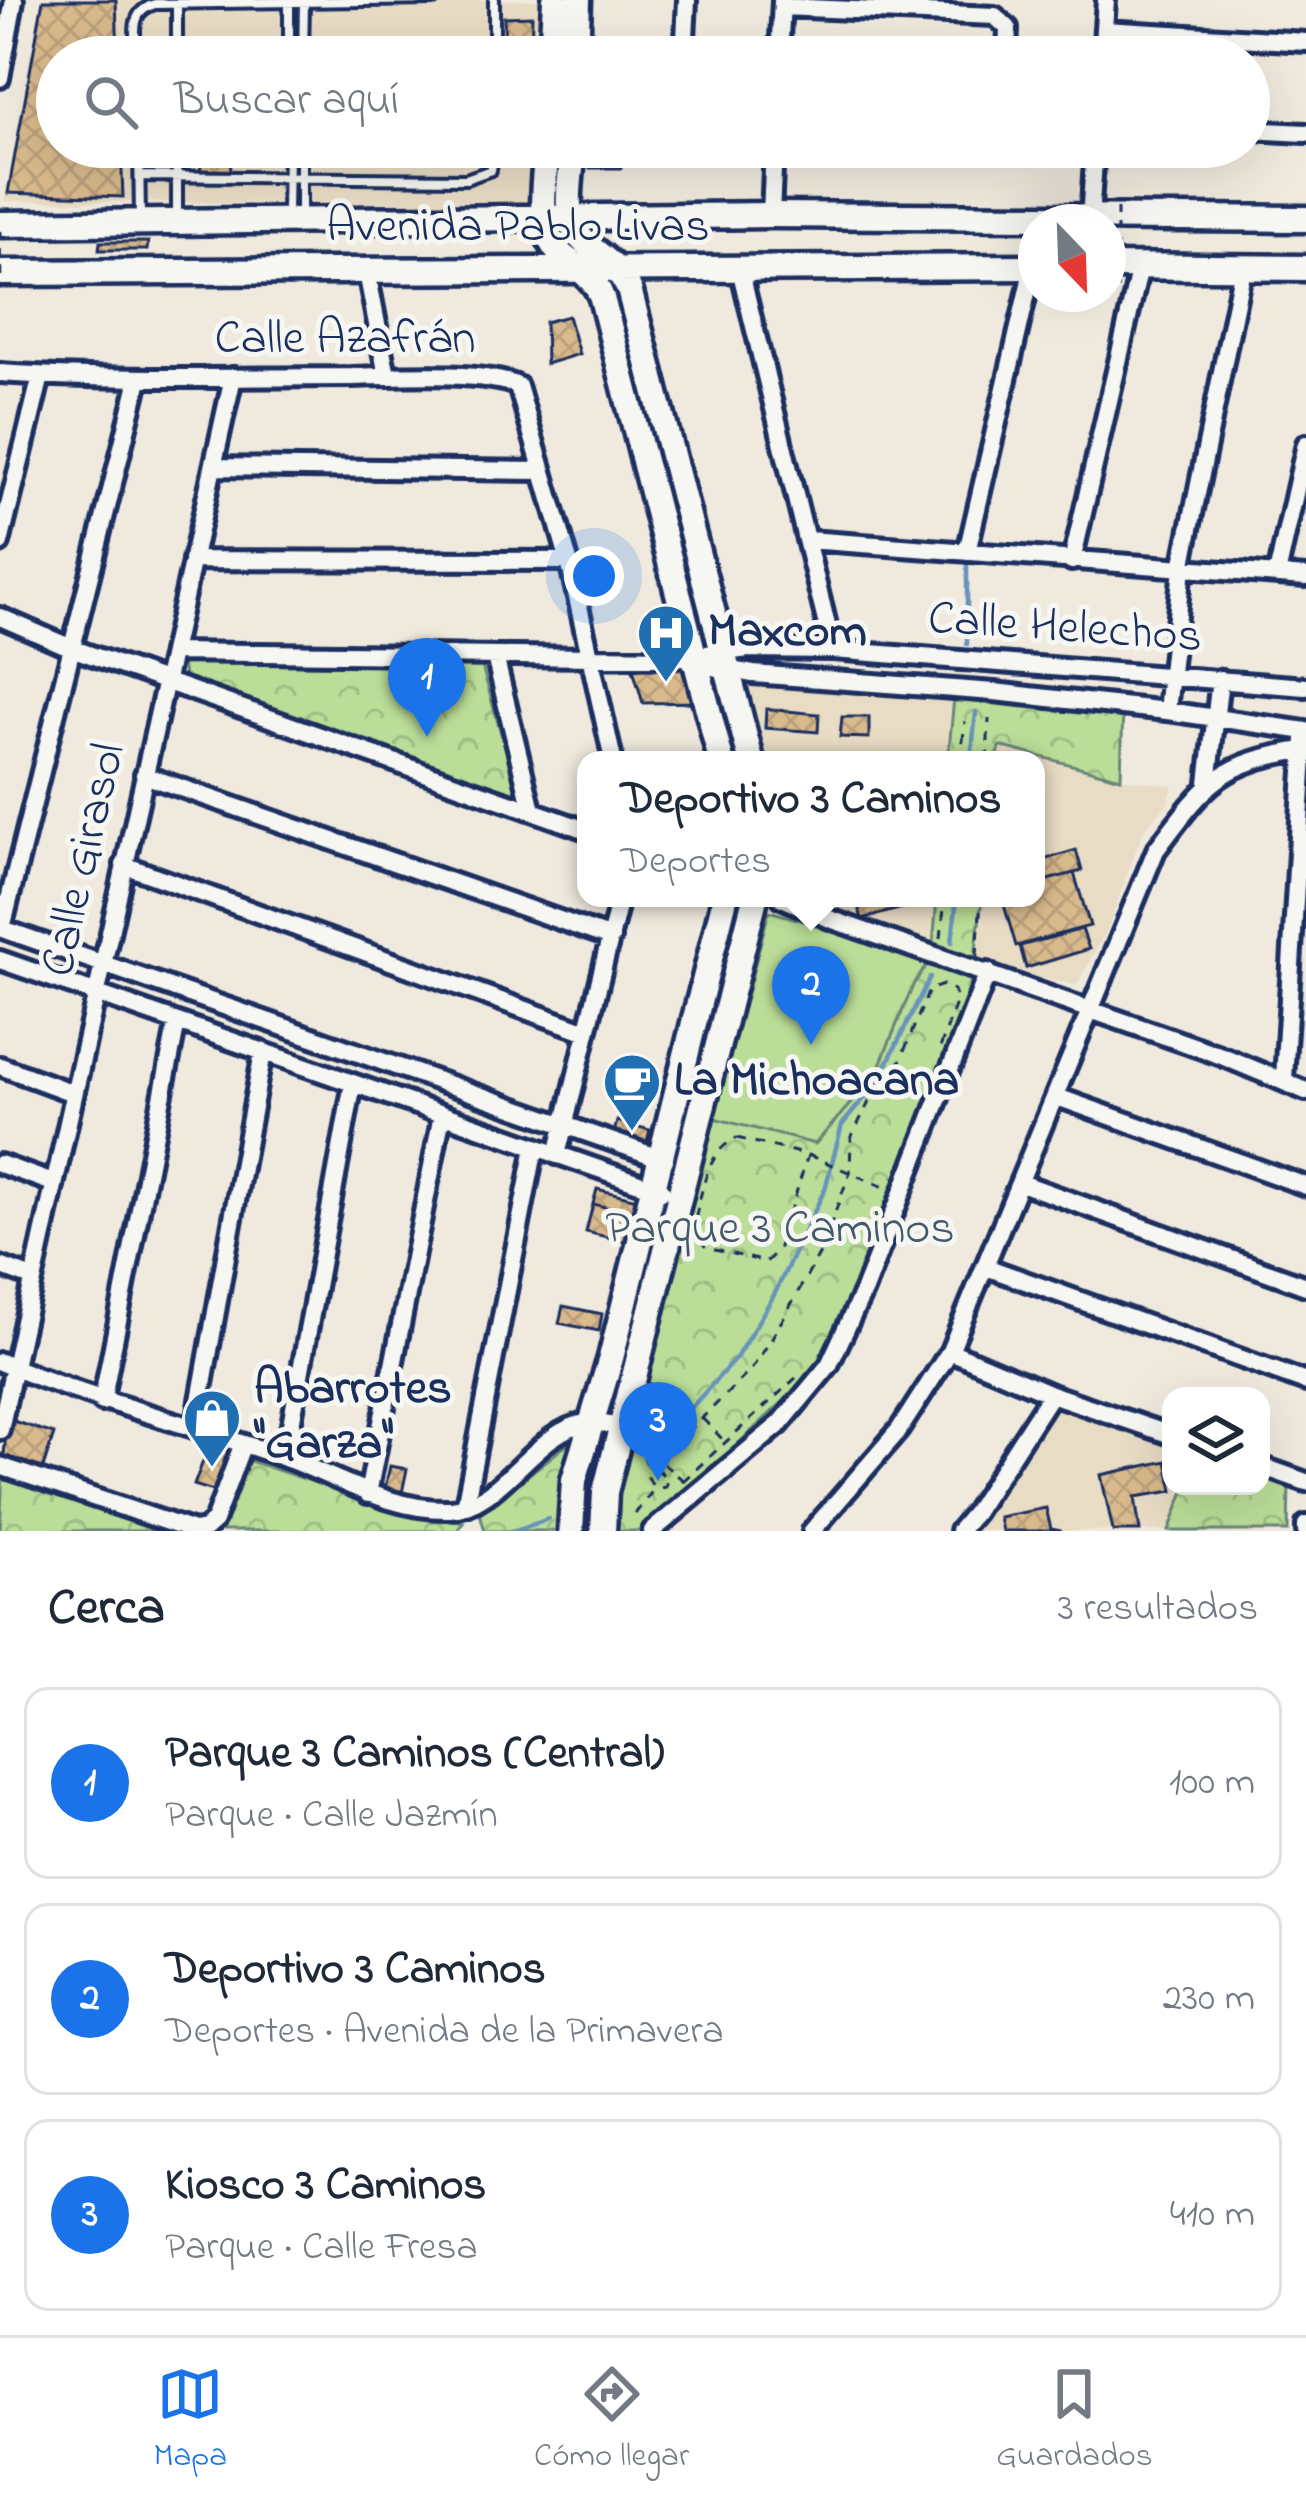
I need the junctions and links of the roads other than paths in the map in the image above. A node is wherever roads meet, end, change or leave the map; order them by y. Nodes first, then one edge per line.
1 (14, 0) edge
2 (434, 0) edge
3 (494, 0) edge
4 (555, 0) edge
5 (578, 0) edge
6 (687, 0) edge
7 (1106, 0) edge
8 (289, 3) junction
9 (304, 3) junction
10 (177, 4) junction
11 (782, 4) edge
12 (1104, 30) junction
13 (137, 36) edge
14 (177, 36) edge
15 (289, 36) edge
16 (303, 36) edge
17 (494, 36) edge
18 (553, 36) edge
19 (577, 36) edge
20 (685, 36) edge
21 (780, 36) edge
22 (1008, 36) edge
23 (1104, 36) edge
24 (1205, 36) edge
25 (1270, 40) edge
26 (1306, 42) edge
27 (0, 78) edge
28 (1270, 131) edge
29 (1306, 133) edge
30 (140, 168) edge
31 (177, 168) edge
32 (288, 168) edge
33 (301, 168) edge
34 (491, 168) edge
35 (546, 168) edge
36 (572, 168) edge
37 (773, 168) edge
38 (1094, 168) edge
39 (140, 176) junction
40 (177, 177) junction
41 (288, 178) junction
42 (301, 178) junction
43 (1091, 204) edge
44 (771, 215) junction
45 (571, 217) junction
46 (544, 218) junction
47 (1018, 218) edge
48 (1126, 219) edge
49 (1306, 219) edge
50 (177, 221) junction
51 (294, 221) junction
52 (140, 222) junction
53 (0, 228) edge
54 (1126, 266) edge
55 (1140, 266) junction
56 (616, 267) junction
57 (1018, 267) edge
58 (740, 268) junction
59 (1244, 268) junction
60 (1306, 268) edge
61 (581, 269) junction
62 (367, 272) junction
63 (0, 273) edge
64 (1024, 312) edge
65 (0, 373) edge
66 (41, 376) junction
67 (387, 376) junction
68 (233, 377) junction
69 (139, 379) junction
70 (1306, 444) edge
71 (213, 467) junction
72 (542, 471) junction
73 (808, 540) junction
74 (0, 543) edge
75 (968, 553) junction
76 (192, 560) junction
77 (569, 561) junction
78 (1072, 561) junction
79 (1182, 568) junction
80 (1277, 575) junction
81 (1306, 577) edge
82 (0, 617) edge
83 (74, 649) junction
84 (833, 650) junction
85 (172, 652) junction
86 (591, 655) junction
87 (495, 656) junction
88 (688, 658) junction
89 (728, 661) junction
90 (166, 679) junction
91 (1172, 679) junction
92 (1220, 679) junction
93 (1306, 687) edge
94 (1167, 711) junction
95 (1218, 718) junction
96 (1305, 737) edge
97 (612, 751) edge
98 (718, 751) edge
99 (749, 751) edge
100 (144, 775) junction
101 (1208, 783) junction
102 (532, 810) junction
103 (577, 827) edge
104 (124, 865) junction
105 (618, 907) edge
106 (723, 907) edge
107 (752, 907) edge
108 (803, 907) edge
109 (1, 928) edge
110 (611, 938) junction
111 (0, 960) edge
112 (102, 963) junction
113 (982, 970) junction
114 (96, 993) junction
115 (1088, 1008) junction
116 (176, 1022) junction
117 (587, 1033) junction
118 (263, 1052) junction
119 (0, 1066) edge
120 (1284, 1079) junction
121 (353, 1083) junction
122 (1306, 1091) edge
123 (73, 1093) junction
124 (1057, 1097) junction
125 (442, 1114) junction
126 (566, 1125) junction
127 (536, 1147) junction
128 (557, 1155) junction
129 (659, 1158) junction
130 (0, 1164) edge
131 (689, 1168) junction
132 (53, 1183) junction
133 (1022, 1183) junction
134 (1306, 1186) edge
135 (652, 1188) junction
136 (682, 1198) junction
137 (0, 1266) edge
138 (986, 1268) junction
139 (32, 1278) junction
140 (1306, 1286) edge
141 (950, 1351) junction
142 (6, 1364) edge
143 (1306, 1382) edge
144 (1051, 1394) junction
145 (103, 1402) junction
146 (594, 1422) junction
147 (624, 1424) junction
148 (195, 1428) junction
149 (0, 1430) edge
150 (1162, 1432) edge
151 (242, 1446) junction
152 (285, 1458) junction
153 (0, 1466) edge
154 (1270, 1469) edge
155 (1306, 1482) edge
156 (368, 1494) junction
157 (465, 1506) junction
158 (571, 1531) edge
159 (603, 1531) edge
160 (652, 1531) edge
161 (812, 1531) edge
162 (958, 1531) edge

1 - 27 street
2 - 9 lane
3 - 17 lane
4 - 18 street
5 - 19 street
6 - 20 street
7 - 12 street
8 - 9 lane
8 - 10 lane
8 - 15 lane
9 - 16 lane
10 - 13 lane
10 - 14 lane
11 - 21 street
11 - 22 street
12 - 23 street
12 - 24 street
25 - 26 street
28 - 29 street
30 - 39 lane
31 - 40 lane
32 - 41 lane
33 - 42 lane
34 - 42 lane
35 - 46 street
36 - 45 street
37 - 44 street
38 - 43 street
39 - 40 lane
39 - 52 lane
40 - 41 lane
40 - 50 lane
41 - 42 lane
41 - 51 lane
42 - 51 lane
44 - 45 street, Avenida Pablo Livas
44 - 47 street, Avenida Pablo Livas
45 - 46 street, Avenida Pablo Livas
45 - 56 street
46 - 51 street, Avenida Pablo Livas
46 - 61 street
48 - 49 street, Avenida Pablo Livas
50 - 51 street, Avenida Pablo Livas
50 - 52 street, Avenida Pablo Livas
52 - 53 street, Avenida Pablo Livas
54 - 55 street
55 - 59 street
55 - 78 street
56 - 58 street, Avenida Pablo Livas
56 - 61 street, Avenida Pablo Livas
56 - 89 street
57 - 58 street, Avenida Pablo Livas
58 - 73 street
59 - 60 street
59 - 79 street
61 - 62 street, Avenida Pablo Livas
61 - 88 street
62 - 63 street, Avenida Pablo Livas
62 - 67 street
64 - 75 street
65 - 66 street, Calle Azafrán
66 - 69 street, Calle Azafrán
66 - 74 street
67 - 68 street, Calle Azafrán
67 - 72 street, Calle Azafrán
68 - 69 street, Calle Azafrán
68 - 71 street, Calle Girasol
69 - 83 street
70 - 80 street
71 - 72 street
71 - 76 street, Calle Girasol
72 - 77 street, Calle Azafrán
73 - 75 street
73 - 84 street
75 - 78 street
76 - 77 street
76 - 85 street, Calle Girasol
77 - 86 street, Calle Azafrán
78 - 79 street
79 - 80 street
79 - 91 street
80 - 81 street
82 - 83 street
83 - 90 street
83 - 109 street
84 - 89 street, Calle Helechos
84 - 91 street, Calle Helechos
85 - 87 street
85 - 90 street, Calle Girasol
86 - 87 street
86 - 88 street
86 - 97 street, Calle Azafrán
87 - 102 street
88 - 89 street
88 - 98 street
89 - 94 street
89 - 99 street
90 - 100 street, Calle Girasol
90 - 102 street
91 - 92 street, Calle Helechos
91 - 94 street
92 - 93 street, Calle Helechos
92 - 95 street
94 - 95 street
95 - 96 street
95 - 101 street
96 - 101 street
96 - 120 street
100 - 104 street, Calle Girasol
100 - 110 street
101 - 115 street
102 - 103 street
104 - 112 street, Calle Girasol
104 - 117 street
105 - 110 street
106 - 129 street
107 - 131 street
108 - 113 street
109 - 112 street
110 - 117 street
111 - 114 street
112 - 114 street, Calle Girasol
112 - 126 street
113 - 115 street
113 - 160 street
114 - 116 street
114 - 123 street, Calle Girasol
115 - 120 street
115 - 124 street
116 - 118 street
116 - 145 street
117 - 126 street
118 - 121 street
118 - 148 street
119 - 123 street
120 - 122 street
121 - 125 street
121 - 152 street
123 - 132 street, Calle Girasol
124 - 133 street
124 - 134 street
125 - 127 street
125 - 156 street
126 - 128 street
126 - 129 street
127 - 128 street
127 - 157 street
128 - 135 street
129 - 131 street
129 - 135 street
130 - 132 street
131 - 136 street
132 - 139 street, Calle Girasol
133 - 138 street
133 - 140 street
135 - 136 street
135 - 146 street
136 - 147 street
137 - 139 street
138 - 141 street
138 - 143 street
139 - 142 street, Calle Girasol
141 - 144 street
141 - 161 street
142 - 145 street
142 - 149 street, Calle Girasol
144 - 150 street
144 - 162 street
145 - 148 street
146 - 147 street
146 - 157 street
146 - 158 street
147 - 159 street
148 - 151 street
151 - 152 street
151 - 153 street
152 - 156 street
154 - 155 street
156 - 157 street

